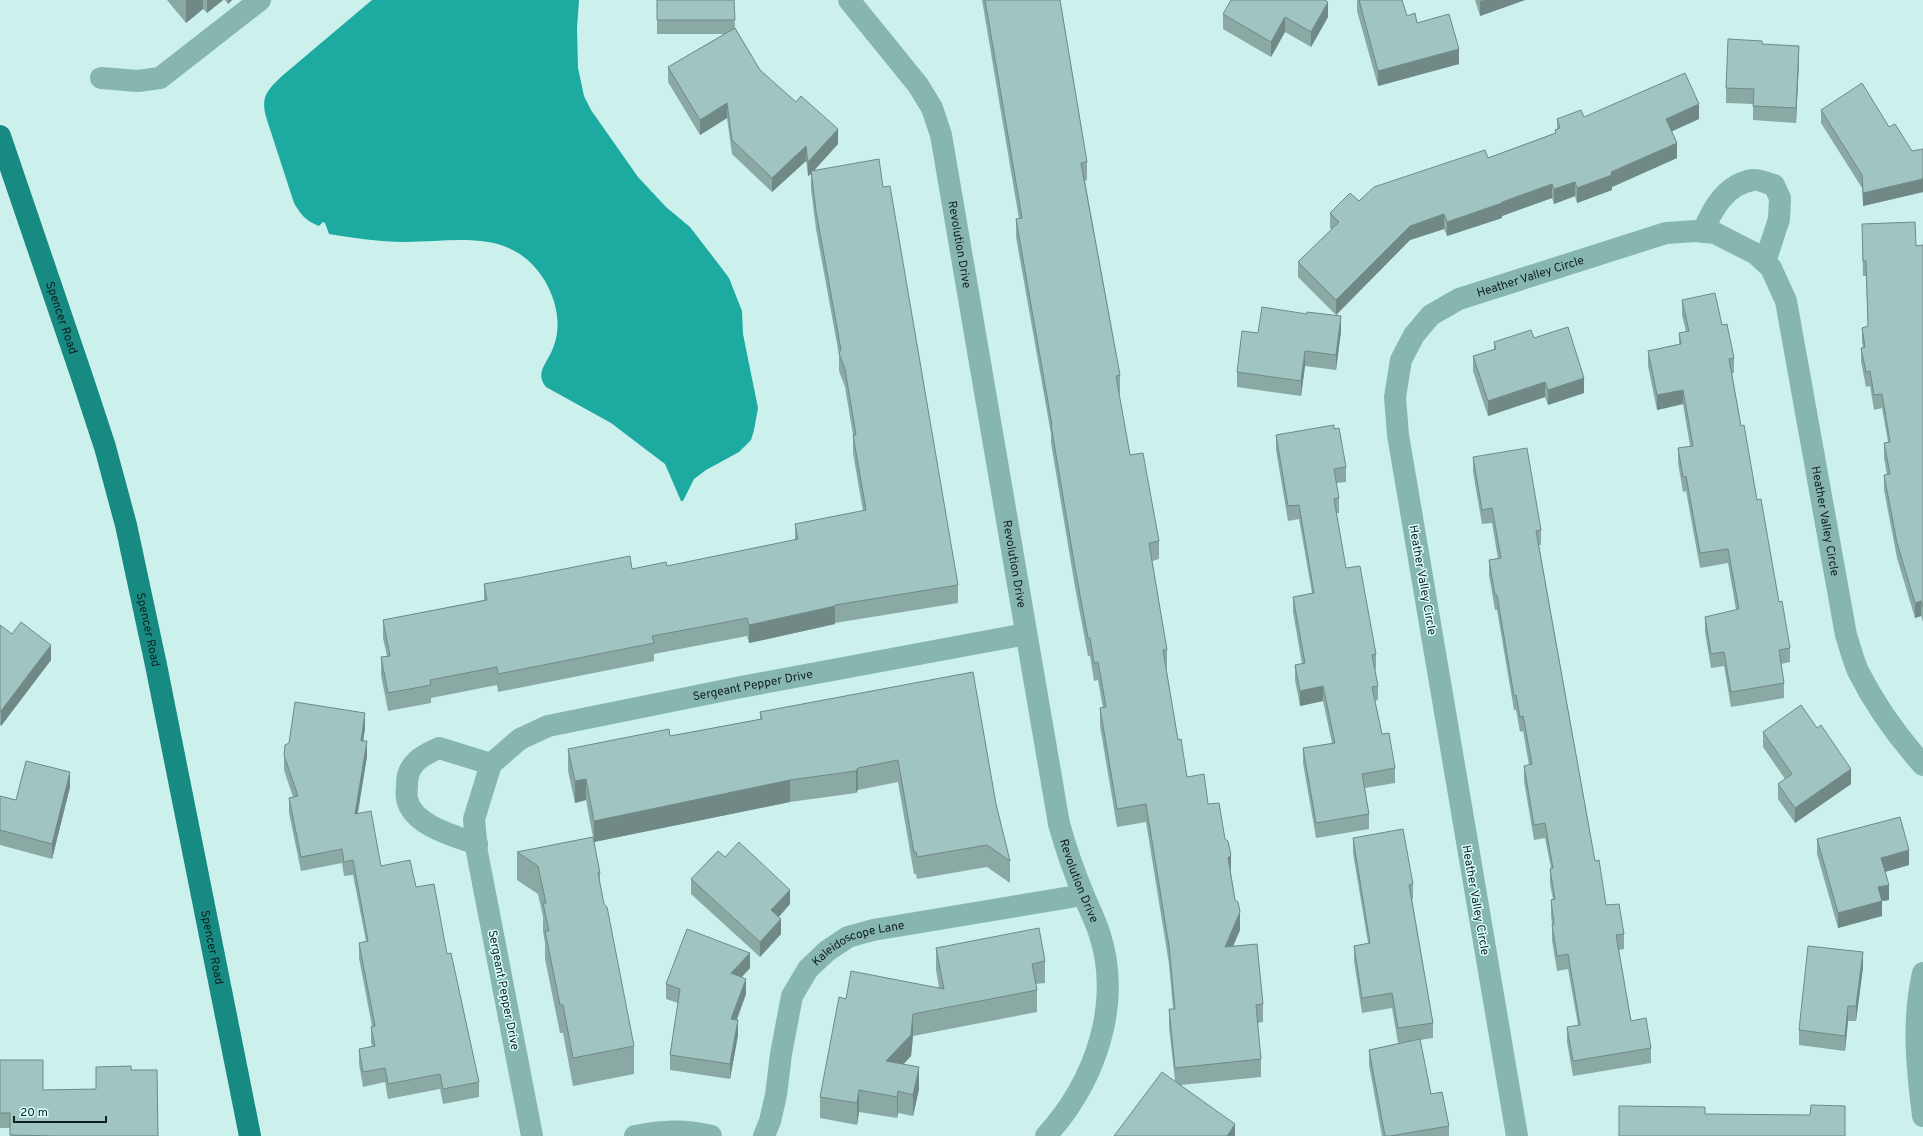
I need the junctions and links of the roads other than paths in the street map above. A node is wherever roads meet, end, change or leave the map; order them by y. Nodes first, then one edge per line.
1 (260, 0) edge
2 (850, 0) edge
3 (101, 78) dead end
4 (0, 136) edge
5 (1703, 232) junction
6 (1765, 262) junction
7 (1026, 634) junction
8 (491, 764) junction
9 (1923, 764) edge
10 (477, 844) junction
11 (1084, 895) junction
12 (1923, 973) edge
13 (1923, 1116) edge
14 (250, 1136) edge
15 (532, 1136) edge
16 (635, 1136) edge
17 (711, 1136) edge
18 (764, 1136) edge
19 (1046, 1136) edge
20 (1517, 1136) edge

1 - 3 street
2 - 7 street, Revolution Drive
4 - 14 main road, Spencer Road
5 - 6 street, Heather Valley Circle
5 - 6 street
5 - 20 street, Heather Valley Circle
6 - 9 street, Heather Valley Circle
7 - 8 street, Sergeant Pepper Drive
7 - 11 street, Revolution Drive
8 - 10 street, Sergeant Pepper Drive
8 - 10 street
10 - 15 street, Sergeant Pepper Drive
11 - 18 street, Kaleidoscope Lane
11 - 19 street, Revolution Drive
12 - 13 street
16 - 17 street

